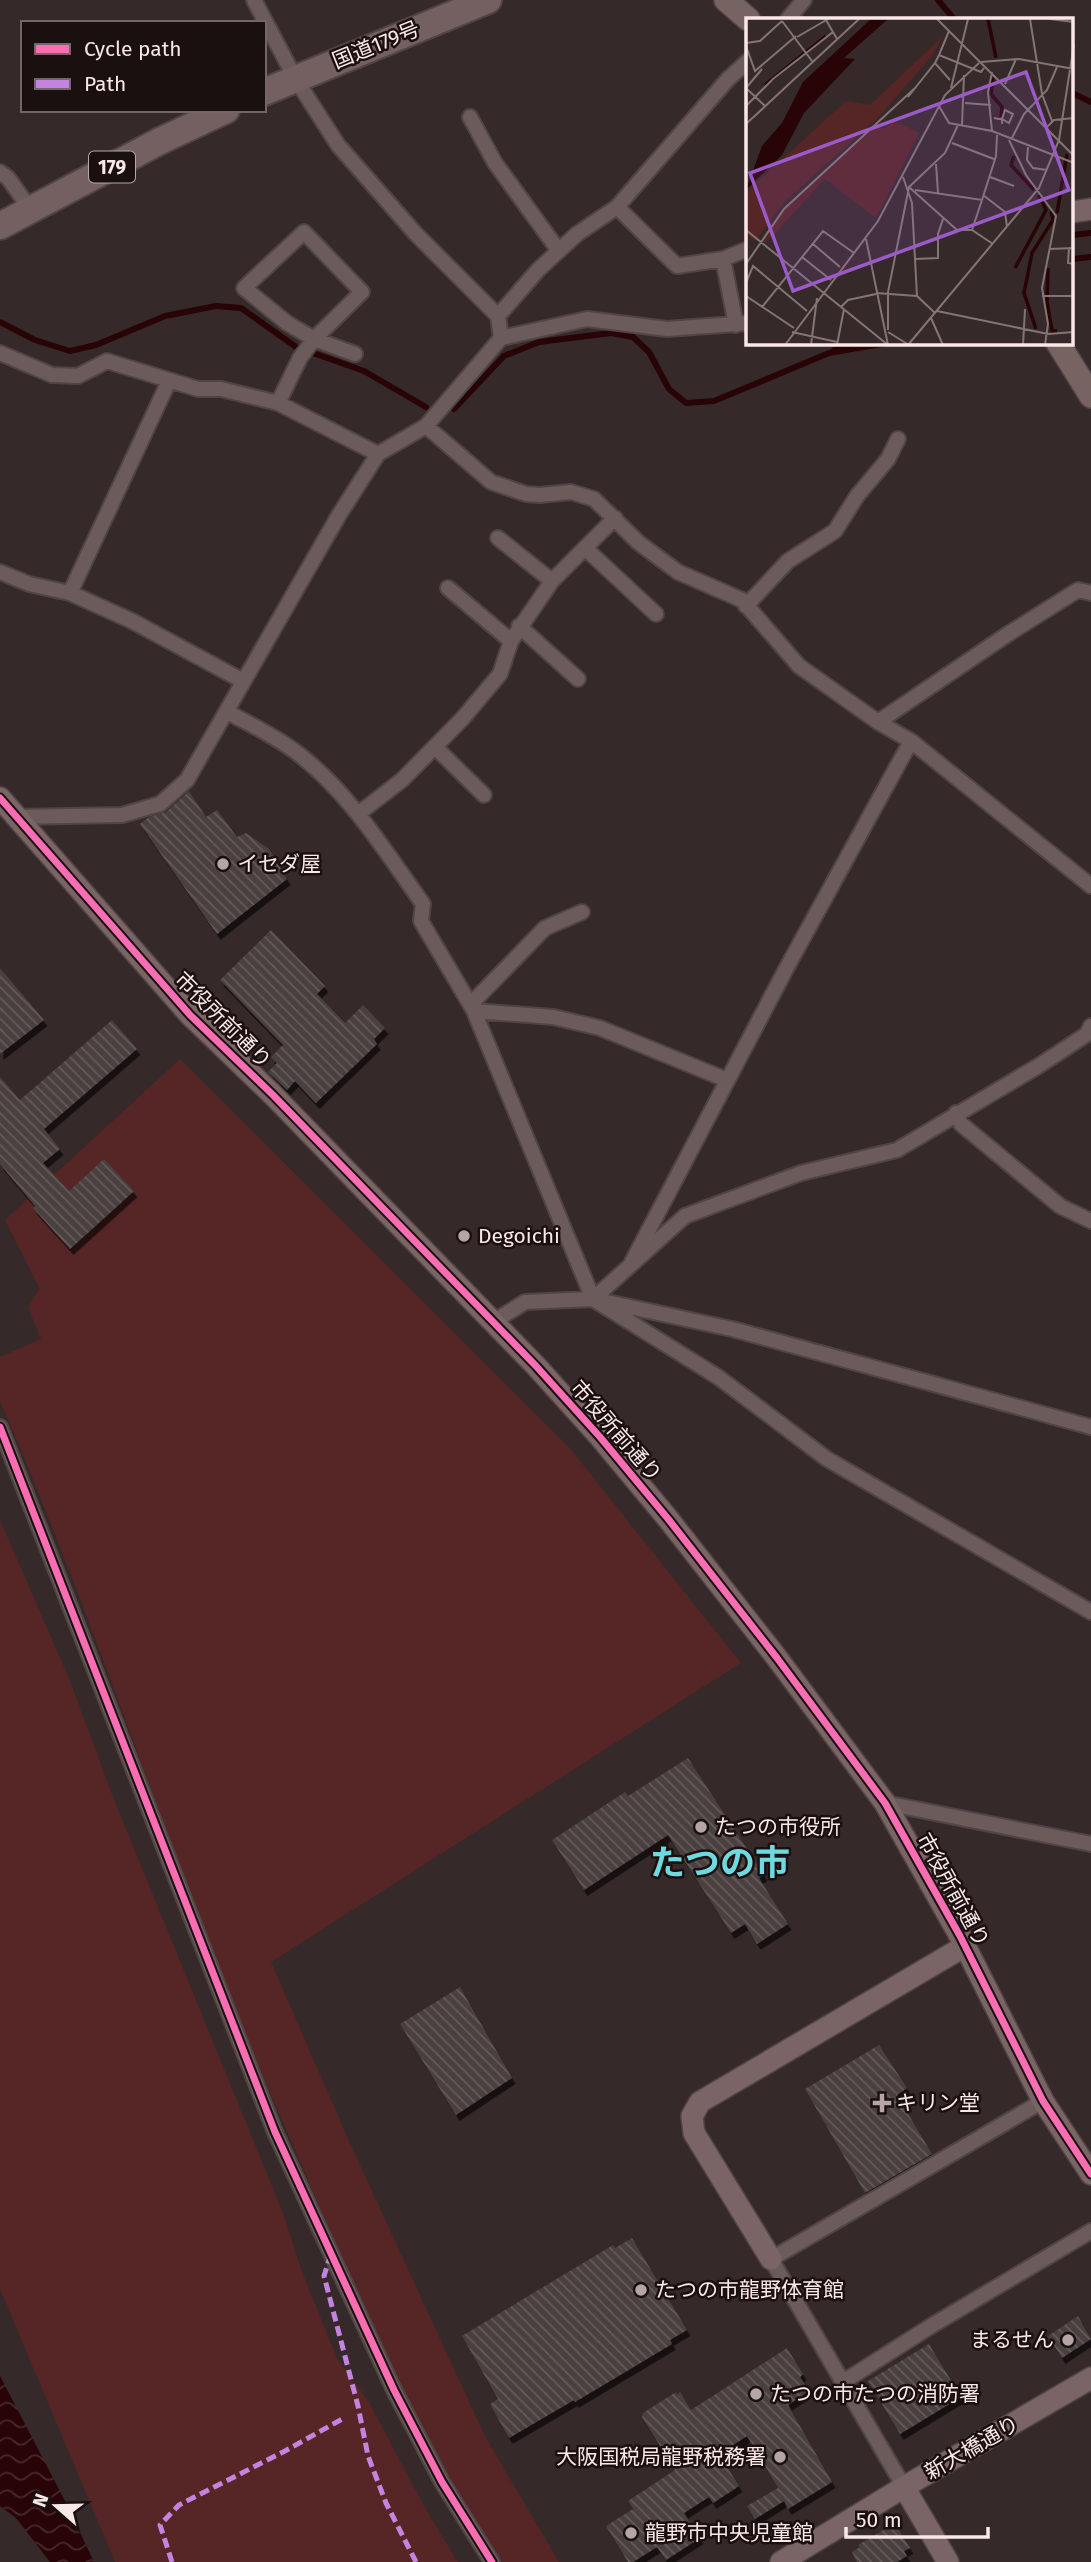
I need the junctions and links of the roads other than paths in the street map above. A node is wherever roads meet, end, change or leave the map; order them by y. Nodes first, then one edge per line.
1 (254, 0) edge
2 (488, 0) edge
3 (726, 0) edge
4 (804, 0) edge
5 (747, 18) edge
6 (789, 18) edge
7 (265, 21) edge
8 (266, 23) edge
9 (746, 63) edge
10 (295, 78) junction
11 (266, 91) edge
12 (222, 112) edge
13 (470, 117) dead end
14 (0, 172) edge
15 (617, 207) junction
16 (31, 210) junction
17 (0, 226) edge
18 (746, 250) edge
19 (559, 251) junction
20 (723, 259) junction
21 (498, 317) junction
22 (742, 324) edge
23 (501, 338) junction
24 (314, 340) junction
25 (1059, 345) edge
26 (0, 353) edge
27 (355, 354) dead end
28 (169, 381) junction
29 (1091, 396) edge
30 (278, 403) junction
31 (426, 426) junction
32 (898, 439) dead end
33 (379, 454) junction
34 (615, 518) junction
35 (498, 538) dead end
36 (584, 548) junction
37 (0, 572) edge
38 (552, 581) junction
39 (448, 588) dead end
40 (71, 593) junction
41 (1091, 593) edge
42 (746, 606) junction
43 (656, 614) dead end
44 (519, 626) junction
45 (511, 641) junction
46 (579, 679) dead end
47 (243, 681) junction
48 (226, 712) junction
49 (877, 722) junction
50 (911, 741) junction
51 (436, 748) junction
52 (484, 795) dead end
53 (0, 798) edge
54 (358, 814) junction
55 (14, 817) junction
56 (1091, 886) edge
57 (582, 912) dead end
58 (473, 1007) junction
59 (1091, 1026) edge
60 (727, 1080) junction
61 (957, 1113) junction
62 (1091, 1221) edge
63 (632, 1262) junction
64 (593, 1299) junction
65 (493, 1322) junction
66 (0, 1427) edge
67 (1091, 1427) edge
68 (1091, 1612) edge
69 (885, 1803) junction
70 (1091, 1844) edge
71 (965, 1946) junction
72 (1043, 2101) junction
73 (1091, 2174) edge
74 (1091, 2231) edge
75 (771, 2259) junction
76 (1091, 2378) edge
77 (844, 2382) junction
78 (904, 2487) junction
79 (492, 2562) edge
80 (781, 2562) edge
81 (948, 2562) edge

1 - 7 street
2 - 10 highway, 国道179号
3 - 5 main road
4 - 6 street
8 - 10 street
9 - 15 street
10 - 11 highway, 国道179号
10 - 21 street
12 - 16 highway, 179
13 - 19 street
14 - 16 street
15 - 19 street
15 - 20 street
16 - 17 highway, 179
18 - 20 street
19 - 21 street
20 - 22 street
21 - 23 street
22 - 23 street
23 - 31 street
24 - 24 street
24 - 27 street
24 - 30 street
25 - 29 main road
26 - 28 street
28 - 30 street
28 - 40 street
30 - 33 street
31 - 33 street
31 - 34 street
32 - 42 street
33 - 47 street
34 - 36 street
34 - 42 street
35 - 38 street
36 - 38 street
36 - 43 street
37 - 40 street
38 - 44 street
39 - 45 street
40 - 47 street
41 - 49 street
42 - 49 street
44 - 45 street
44 - 46 street
45 - 51 street
47 - 48 street
48 - 54 street
48 - 55 street
49 - 50 street
50 - 56 street
50 - 60 street
51 - 52 street
51 - 54 street
53 - 55 street, 市役所前通り
54 - 58 street
55 - 65 street, 市役所前通り
57 - 58 street
58 - 60 street
58 - 64 street
59 - 61 street
60 - 63 street
61 - 62 street
61 - 63 street
63 - 64 street
64 - 65 street
64 - 67 street
64 - 68 street
65 - 69 street, 市役所前通り
66 - 79 street
69 - 70 street
69 - 71 street, 市役所前通り
71 - 72 street, 市役所前通り
71 - 75 street
72 - 73 street, 市役所前通り
72 - 75 street
74 - 77 street
75 - 77 street
76 - 78 street, 新大橋通り
77 - 78 street
78 - 80 street, 新大橋通り
78 - 81 street

